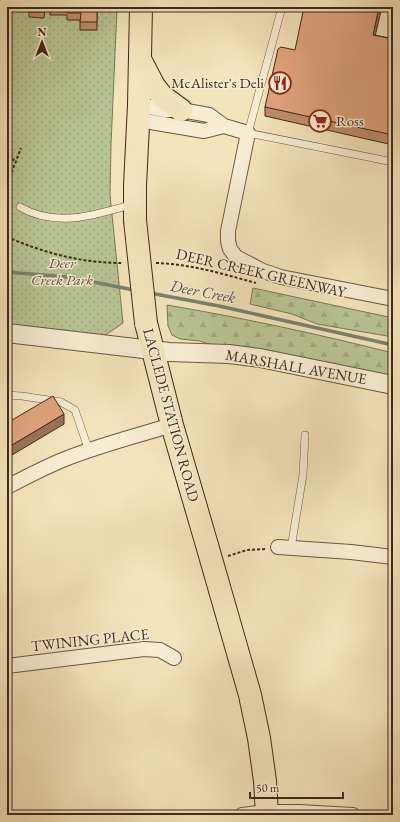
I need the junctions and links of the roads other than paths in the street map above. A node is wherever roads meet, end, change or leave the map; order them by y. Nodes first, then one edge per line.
1 (282, 7) edge
2 (139, 8) edge
3 (140, 59) junction
4 (181, 110) junction
5 (139, 113) junction
6 (224, 126) junction
7 (248, 133) junction
8 (393, 162) edge
9 (20, 207) dead end
10 (136, 212) junction
11 (393, 299) edge
12 (7, 333) edge
13 (152, 349) junction
14 (393, 385) edge
15 (7, 395) edge
16 (172, 425) junction
17 (305, 435) dead end
18 (89, 450) junction
19 (7, 487) edge
20 (285, 548) joint
21 (393, 557) edge
22 (174, 658) dead end
23 (7, 666) edge
24 (267, 813) edge
25 (242, 815) edge
26 (353, 815) edge

1 - 7 lane
2 - 3 main road, LACLEDE STATION ROAD
3 - 4 main road
3 - 5 main road, LACLEDE STATION ROAD
4 - 5 street
4 - 6 street
5 - 6 street
5 - 10 main road, LACLEDE STATION ROAD
6 - 7 street
7 - 8 lane
7 - 11 street
9 - 10 lane
10 - 13 main road, LACLEDE STATION ROAD, bridge
12 - 13 street, MARSHALL AVENUE
13 - 14 street, MARSHALL AVENUE
13 - 16 main road, LACLEDE STATION ROAD
15 - 18 lane
16 - 18 street
16 - 24 main road, LACLEDE STATION ROAD
17 - 20 lane
18 - 19 street
20 - 21 street
22 - 23 street, TWINING PLACE
24 - 25 street
24 - 26 street

